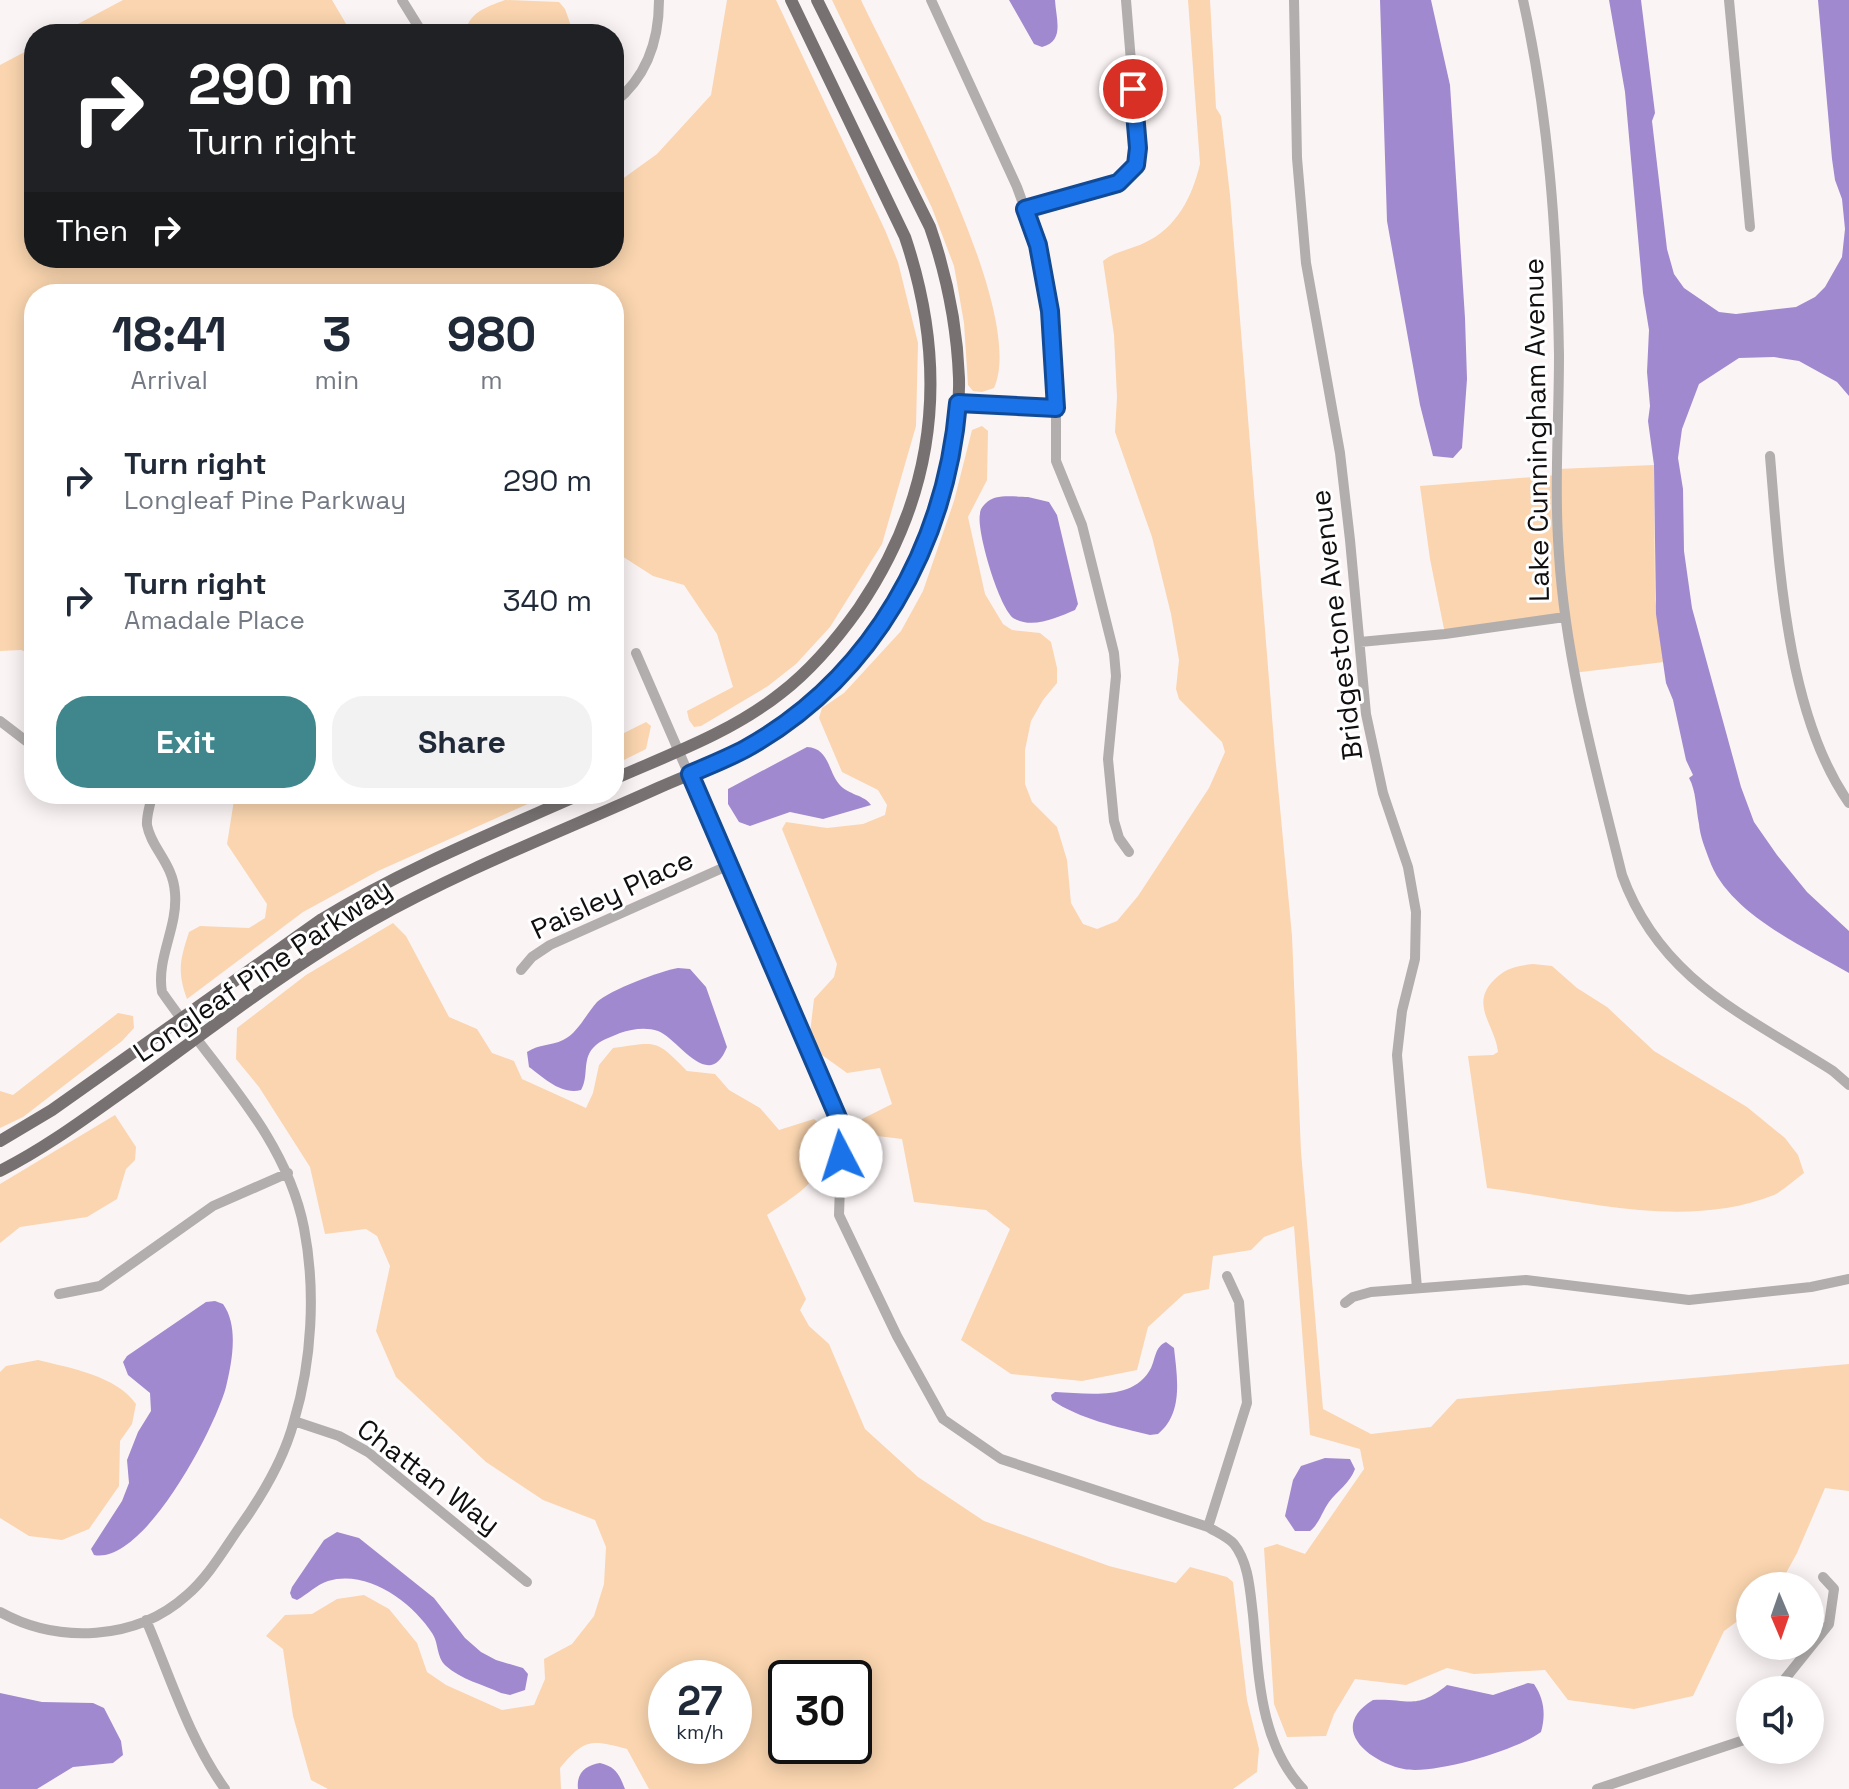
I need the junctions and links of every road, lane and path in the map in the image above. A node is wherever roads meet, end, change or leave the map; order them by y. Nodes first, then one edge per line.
1 (402, 0) edge
2 (659, 0) edge
3 (791, 0) edge
4 (817, 0) edge
5 (931, 0) edge
6 (1126, 0) edge
7 (1294, 0) edge
8 (1523, 0) edge
9 (1729, 0) edge
10 (417, 24) edge
11 (624, 95) edge
12 (1025, 209) junction
13 (1750, 227) dead end
14 (958, 403) junction
15 (1056, 408) junction
16 (1770, 456) dead end
17 (1565, 617) junction
18 (1360, 642) junction
19 (636, 653) dead end
20 (0, 721) edge
21 (24, 739) edge
22 (680, 751) junction
23 (690, 774) junction
24 (624, 775) edge
25 (1849, 803) edge
26 (150, 804) edge
27 (558, 804) edge
28 (623, 804) edge
29 (624, 804) edge
30 (1129, 852) dead end
31 (727, 866) junction
32 (521, 970) dead end
33 (180, 1018) junction
34 (197, 1038) junction
35 (1849, 1085) edge
36 (0, 1141) edge
37 (0, 1171) edge
38 (288, 1173) junction
39 (1227, 1276) dead end
40 (1849, 1279) edge
41 (1417, 1288) junction
42 (59, 1294) dead end
43 (1345, 1303) dead end
44 (294, 1421) junction
45 (1208, 1527) junction
46 (1824, 1578) edge
47 (527, 1582) dead end
48 (0, 1612) edge
49 (146, 1620) junction
50 (1824, 1630) edge
51 (1800, 1660) edge
52 (1787, 1676) edge
53 (1736, 1743) edge
54 (225, 1789) edge
55 (1303, 1789) edge
56 (1597, 1789) edge

1 - 10 street
2 - 11 street
3 - 22 main road
4 - 14 main road, Longleaf Pine Parkway
5 - 12 street
6 - 12 street
7 - 18 street, Bridgestone Avenue
8 - 17 street, Lake Cunningham Avenue
9 - 13 street
12 - 15 street
14 - 15 street
14 - 23 main road, Longleaf Pine Parkway
15 - 30 street
16 - 25 street
17 - 18 street
17 - 35 street, Lake Cunningham Avenue
18 - 41 street, Bridgestone Avenue
19 - 22 street
20 - 21 street
22 - 23 street
22 - 24 main road
23 - 29 main road, Longleaf Pine Parkway
23 - 31 street
26 - 33 street
27 - 33 main road, Longleaf Pine Parkway
28 - 34 main road, Longleaf Pine Parkway
31 - 32 street, Paisley Place
31 - 45 street
33 - 34 street
33 - 36 main road, Longleaf Pine Parkway
34 - 37 main road, Longleaf Pine Parkway
34 - 38 street
38 - 42 street
38 - 44 street
39 - 45 street
40 - 41 street
41 - 43 street
44 - 47 street, Chattan Way
44 - 49 street
45 - 55 street
46 - 50 street
48 - 49 street
49 - 54 street
51 - 52 street
53 - 56 street

